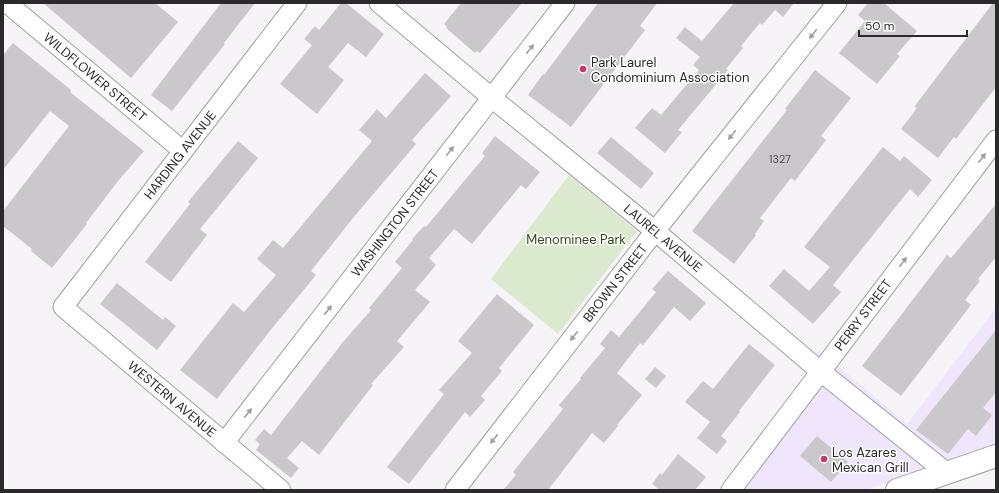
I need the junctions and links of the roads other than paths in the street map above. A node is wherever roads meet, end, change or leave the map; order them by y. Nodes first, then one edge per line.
1 (297, 3) edge
2 (379, 3) edge
3 (565, 3) edge
4 (837, 3) edge
5 (10, 8) edge
6 (492, 98) junction
7 (996, 140) edge
8 (183, 150) junction
9 (655, 231) junction
10 (63, 307) joint
11 (820, 371) junction
12 (224, 443) junction
13 (996, 456) edge
14 (947, 473) junction
15 (281, 490) edge
16 (455, 490) edge
17 (731, 490) edge
18 (897, 490) edge

1 - 8 street, HARDING AVENUE
2 - 6 street, LAUREL AVENUE
6 -> 3 street, WASHINGTON STREET
4 -> 9 street, BROWN STREET
5 - 8 street, WILDFLOWER STREET
6 - 9 street, LAUREL AVENUE
12 -> 6 street, WASHINGTON STREET
11 -> 7 street, PERRY STREET
8 - 10 street, HARDING AVENUE
9 - 11 street, LAUREL AVENUE
9 -> 16 street, BROWN STREET
10 - 12 street, WESTERN AVENUE
11 - 14 street, LAUREL AVENUE
11 - 17 street, PERRY STREET
12 - 15 street, WESTERN AVENUE
13 - 14 main road
14 - 18 main road

